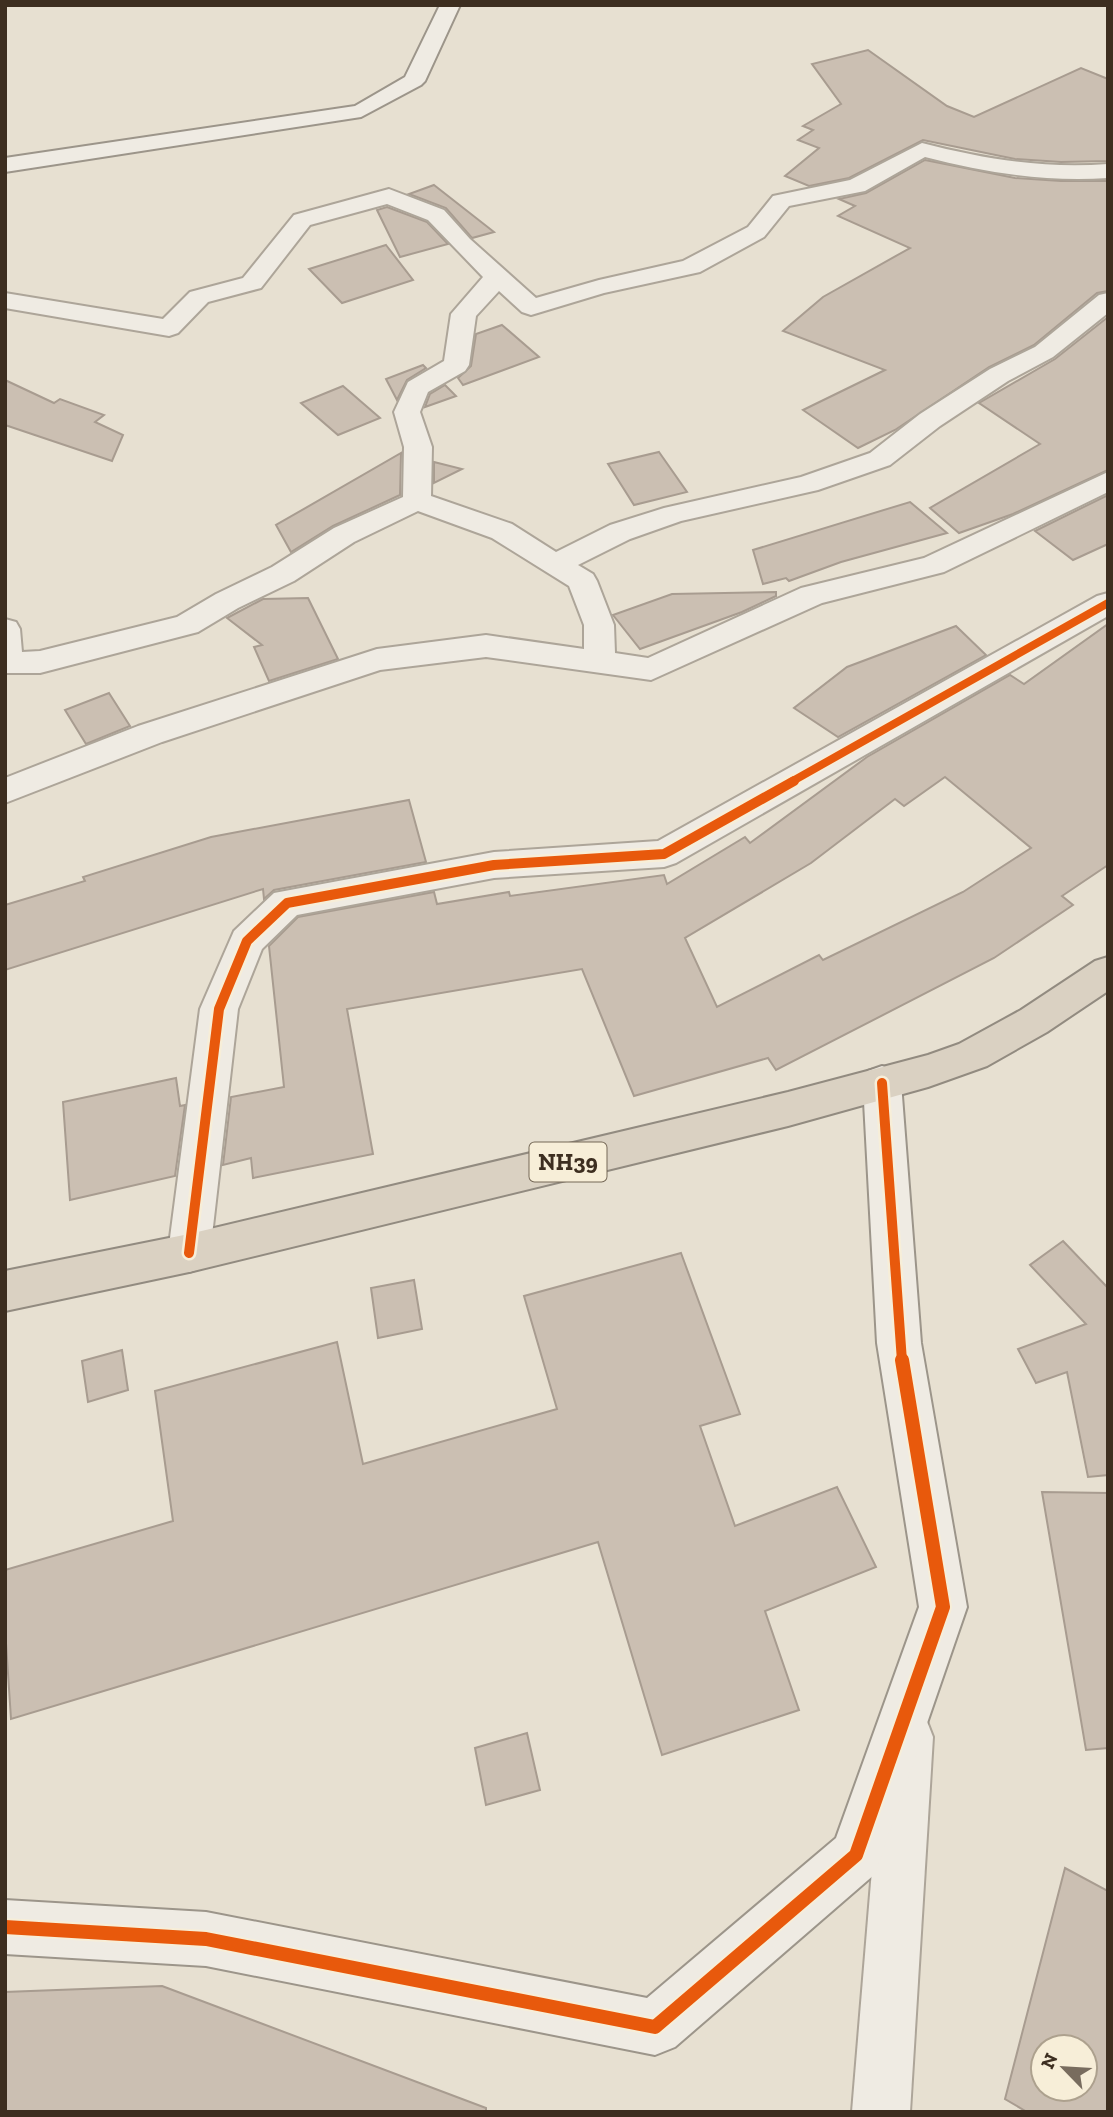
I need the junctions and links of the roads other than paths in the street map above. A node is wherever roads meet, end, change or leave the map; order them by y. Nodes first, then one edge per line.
1 (450, 5) edge
2 (5, 166) edge
3 (1108, 171) edge
4 (496, 276) junction
5 (5, 300) edge
6 (1108, 300) edge
7 (1108, 481) edge
8 (417, 501) junction
9 (555, 564) junction
10 (1108, 603) edge
11 (5, 629) edge
12 (600, 662) junction
13 (5, 791) edge
14 (1106, 976) edge
15 (882, 1083) junction
16 (189, 1253) junction
17 (5, 1291) edge
18 (911, 1699) junction
19 (5, 1927) edge
20 (881, 2112) edge

1 - 2 street
3 - 4 street
4 - 5 street
4 - 8 street
6 - 9 street
7 - 12 street
8 - 9 street
8 - 11 street
9 - 12 street
10 - 16 street
12 - 13 street
14 - 15 highway, NH39
15 - 16 highway, NH39
15 - 18 street
16 - 17 highway, NH39
18 - 19 street
18 - 20 street

